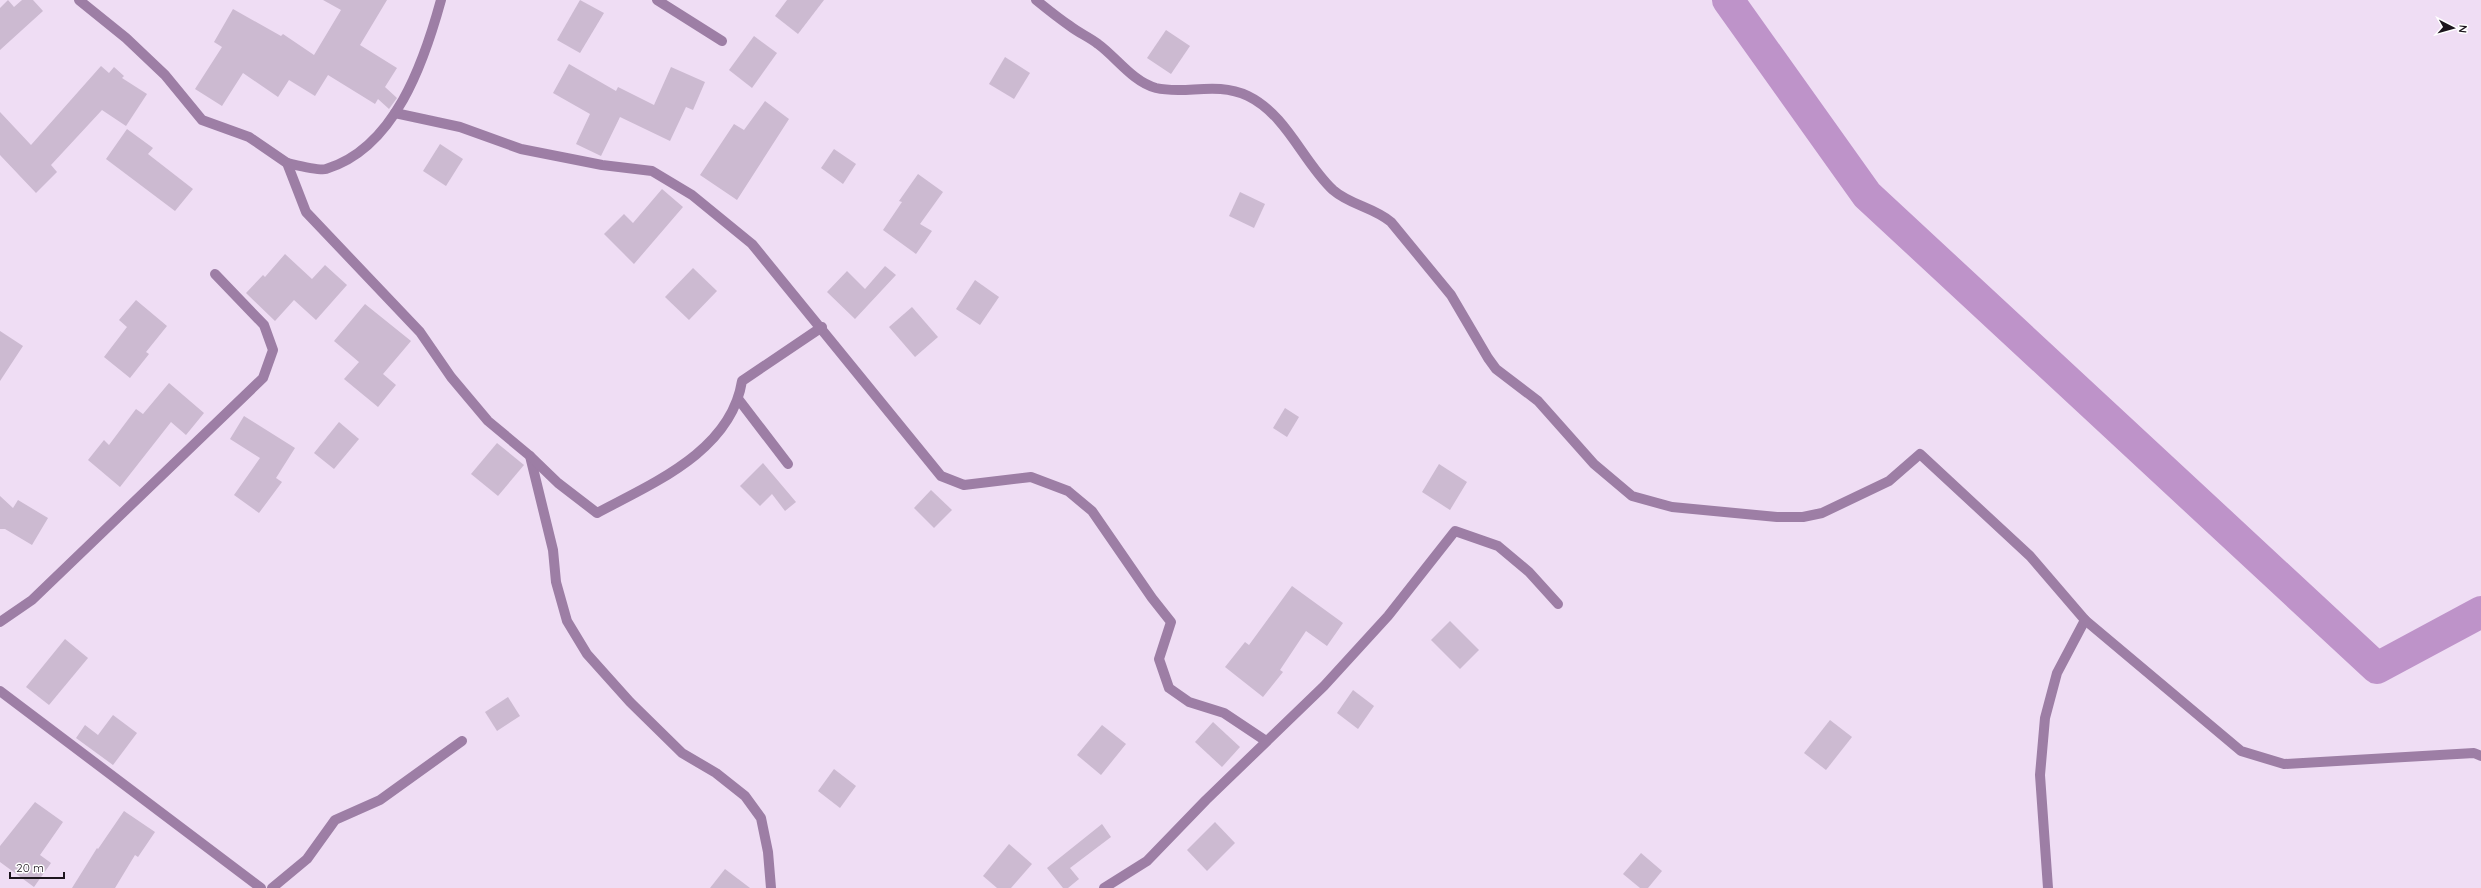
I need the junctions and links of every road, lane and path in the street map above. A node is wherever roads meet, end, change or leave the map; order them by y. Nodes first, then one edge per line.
1 (79, 0) edge
2 (441, 0) edge
3 (656, 0) edge
4 (1036, 0) edge
5 (722, 41) dead end
6 (396, 113) junction
7 (288, 163) junction
8 (215, 274) dead end
9 (822, 328) junction
10 (739, 400) junction
11 (530, 456) junction
12 (788, 464) dead end
13 (1558, 604) dead end
14 (2085, 620) junction
15 (0, 622) edge
16 (0, 691) edge
17 (462, 740) dead end
18 (1266, 742) junction
19 (2481, 756) edge
20 (262, 888) edge
21 (272, 888) edge
22 (771, 888) edge
23 (1104, 888) edge
24 (2048, 888) edge

1 - 7 street
2 - 6 street
3 - 5 street
4 - 14 street
6 - 7 street
6 - 9 street
7 - 11 street
8 - 15 street
9 - 10 street
9 - 18 street
10 - 11 street
10 - 12 street
11 - 22 street
13 - 18 street
14 - 19 street
14 - 24 street
16 - 20 street
17 - 21 street
18 - 23 street

